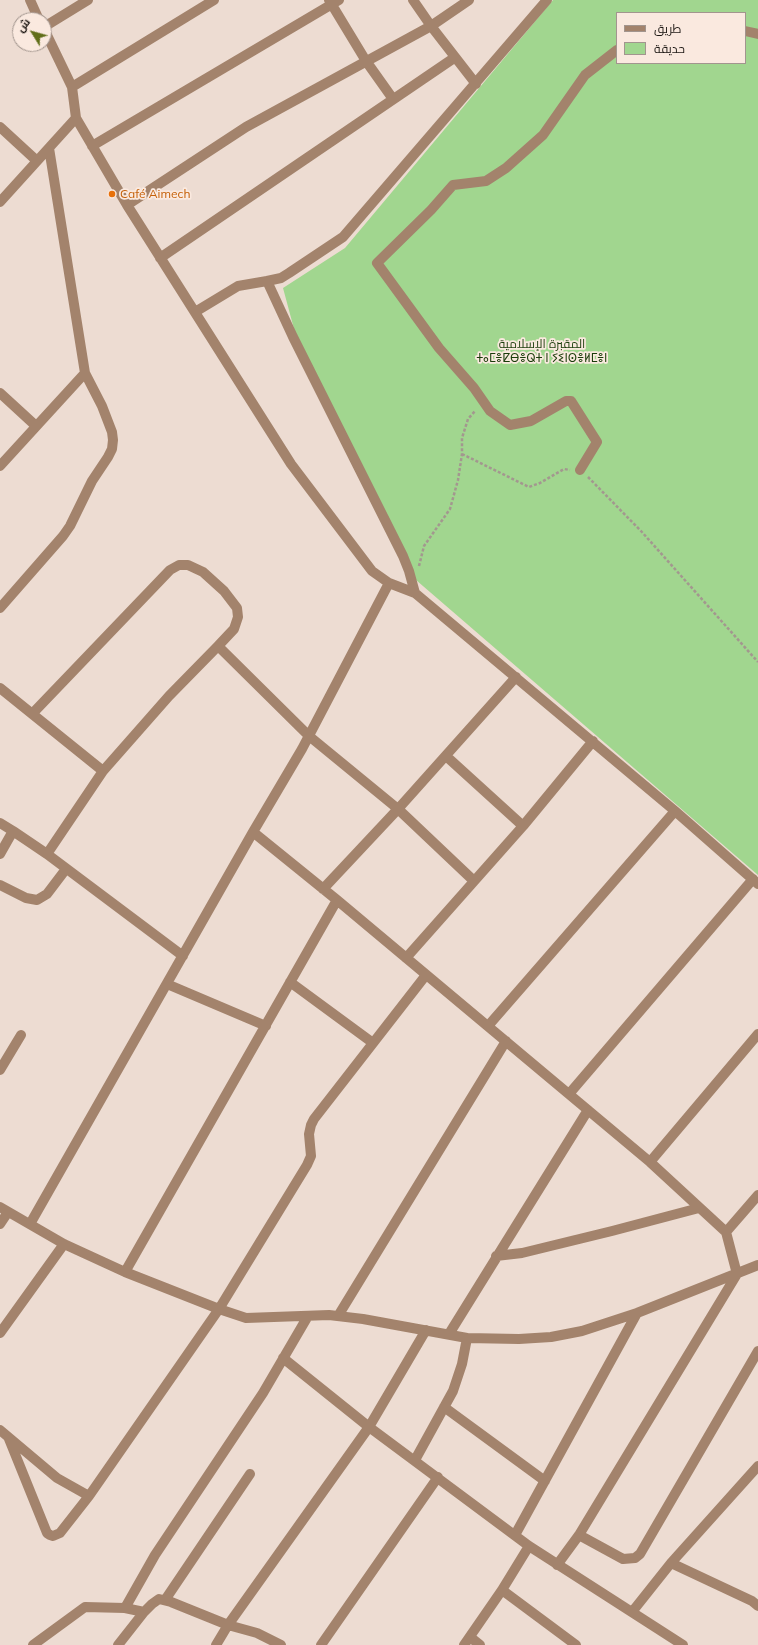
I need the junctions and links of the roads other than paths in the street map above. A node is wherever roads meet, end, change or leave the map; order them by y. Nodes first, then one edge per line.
1 (30, 0) edge
2 (88, 0) edge
3 (214, 0) edge
4 (413, 0) edge
5 (469, 0) edge
6 (547, 0) edge
7 (333, 1) edge
8 (35, 12) edge
9 (52, 23) edge
10 (431, 26) junction
11 (746, 32) edge
12 (758, 34) edge
13 (52, 45) edge
14 (616, 51) edge
15 (454, 58) junction
16 (366, 61) junction
17 (476, 84) junction
18 (72, 87) junction
19 (393, 99) junction
20 (76, 118) junction
21 (0, 127) edge
22 (92, 146) junction
23 (49, 148) junction
24 (37, 161) junction
25 (0, 202) edge
26 (127, 206) junction
27 (160, 258) junction
28 (267, 281) junction
29 (195, 312) junction
30 (85, 373) junction
31 (0, 393) edge
32 (36, 426) junction
33 (0, 466) edge
34 (580, 470) road end
35 (390, 584) junction
36 (415, 593) junction
37 (0, 608) edge
38 (218, 646) junction
39 (516, 677) junction
40 (0, 688) edge
41 (32, 714) junction
42 (309, 736) junction
43 (593, 741) junction
44 (446, 756) junction
45 (103, 771) junction
46 (398, 809) junction
47 (675, 811) junction
48 (0, 823) edge
49 (523, 826) junction
50 (13, 831) junction
51 (253, 832) junction
52 (0, 854) edge
53 (47, 854) junction
54 (66, 869) junction
55 (474, 881) junction
56 (755, 882) edge
57 (0, 885) edge
58 (323, 888) junction
59 (337, 900) junction
60 (183, 956) junction
61 (406, 958) junction
62 (426, 975) junction
63 (290, 982) junction
64 (167, 984) junction
65 (266, 1026) junction
66 (488, 1026) junction
67 (758, 1034) edge
68 (21, 1035) dead end
69 (506, 1041) junction
70 (373, 1043) junction
71 (0, 1070) edge
72 (569, 1094) junction
73 (588, 1110) junction
74 (650, 1162) junction
75 (758, 1194) edge
76 (699, 1208) junction
77 (4, 1210) edge
78 (0, 1224) edge
79 (30, 1224) junction
80 (726, 1232) junction
81 (64, 1244) junction
82 (496, 1256) junction
83 (758, 1264) edge
84 (125, 1272) junction
85 (737, 1274) junction
86 (219, 1309) junction
87 (637, 1313) junction
88 (308, 1316) junction
89 (338, 1316) junction
90 (426, 1330) junction
91 (0, 1333) edge
92 (449, 1334) junction
93 (467, 1338) junction
94 (758, 1351) edge
95 (283, 1358) junction
96 (444, 1407) junction
97 (370, 1427) junction
98 (0, 1430) edge
99 (8, 1438) junction
100 (415, 1460) junction
101 (758, 1466) edge
102 (250, 1474) dead end
103 (438, 1477) junction
104 (544, 1481) junction
105 (89, 1496) junction
106 (579, 1534) junction
107 (515, 1535) junction
108 (529, 1546) junction
109 (671, 1563) junction
110 (557, 1565) junction
111 (502, 1590) junction
112 (165, 1600) junction
113 (758, 1606) edge
114 (125, 1608) junction
115 (144, 1612) junction
116 (632, 1612) junction
117 (228, 1625) junction
118 (467, 1641) edge
119 (33, 1645) edge
120 (118, 1645) edge
121 (216, 1645) edge
122 (281, 1645) edge
123 (320, 1645) edge
124 (480, 1645) edge
125 (576, 1645) edge
126 (683, 1645) edge

1 - 8 street
2 - 9 street
3 - 18 street
4 - 10 street
5 - 10 street
6 - 17 street
7 - 16 street
7 - 22 street
10 - 15 street
10 - 16 street
11 - 12 street
13 - 18 street
14 - 34 street
15 - 17 street
15 - 19 street
16 - 19 street
16 - 26 street
17 - 28 street
18 - 20 street
19 - 27 street
20 - 22 street
20 - 23 street
21 - 24 street
22 - 26 street
23 - 24 street
23 - 30 street
24 - 25 street
26 - 27 street
27 - 29 street
28 - 29 street
28 - 36 street
29 - 35 street
30 - 32 street
30 - 37 street
31 - 32 street
32 - 33 street
35 - 36 street
35 - 42 street
36 - 39 street
38 - 41 street
38 - 42 street
38 - 45 street
39 - 43 street
39 - 44 street
40 - 41 street
41 - 45 street
42 - 46 street
42 - 51 street
43 - 47 street
43 - 49 street
44 - 46 street
44 - 49 street
45 - 53 street
46 - 55 street
46 - 58 street
47 - 56 street
47 - 66 street
48 - 50 street
49 - 55 street
50 - 52 street
50 - 53 street
51 - 58 street
51 - 60 street
53 - 54 street
54 - 57 street
54 - 60 street
55 - 61 street
56 - 72 street
58 - 59 street
59 - 61 street
59 - 63 street
60 - 64 street
61 - 62 street
62 - 66 street
62 - 70 street
63 - 65 street
63 - 70 street
64 - 65 street
64 - 79 street
65 - 84 street
66 - 69 street
67 - 74 street
68 - 71 street
69 - 72 street
69 - 89 street
70 - 86 street
72 - 73 street
73 - 74 street
73 - 82 street
74 - 76 street
75 - 80 street
76 - 80 street
76 - 82 street
77 - 78 street
77 - 79 street
79 - 81 street
80 - 85 street
81 - 84 street
81 - 91 street
82 - 92 street
83 - 85 street
84 - 86 street
85 - 87 street
85 - 106 street
86 - 88 street
86 - 105 street
87 - 93 street
87 - 104 street
88 - 89 street
88 - 95 street
89 - 90 street
90 - 92 street
90 - 97 street
92 - 93 street
93 - 96 street
94 - 106 street
95 - 97 street
95 - 114 street
96 - 100 street
96 - 104 street
97 - 100 street
97 - 117 street
98 - 99 street
99 - 105 street
99 - 105 street
100 - 103 street
101 - 109 street
102 - 112 street
103 - 107 street
103 - 123 street
104 - 107 street
106 - 110 street
107 - 108 street
108 - 110 street
108 - 111 street
109 - 113 street
109 - 116 street
110 - 116 street
111 - 118 street
111 - 125 street
112 - 115 street
112 - 117 street
114 - 115 street
114 - 119 street
115 - 120 street
116 - 126 street
117 - 121 street
117 - 122 street
118 - 124 street

